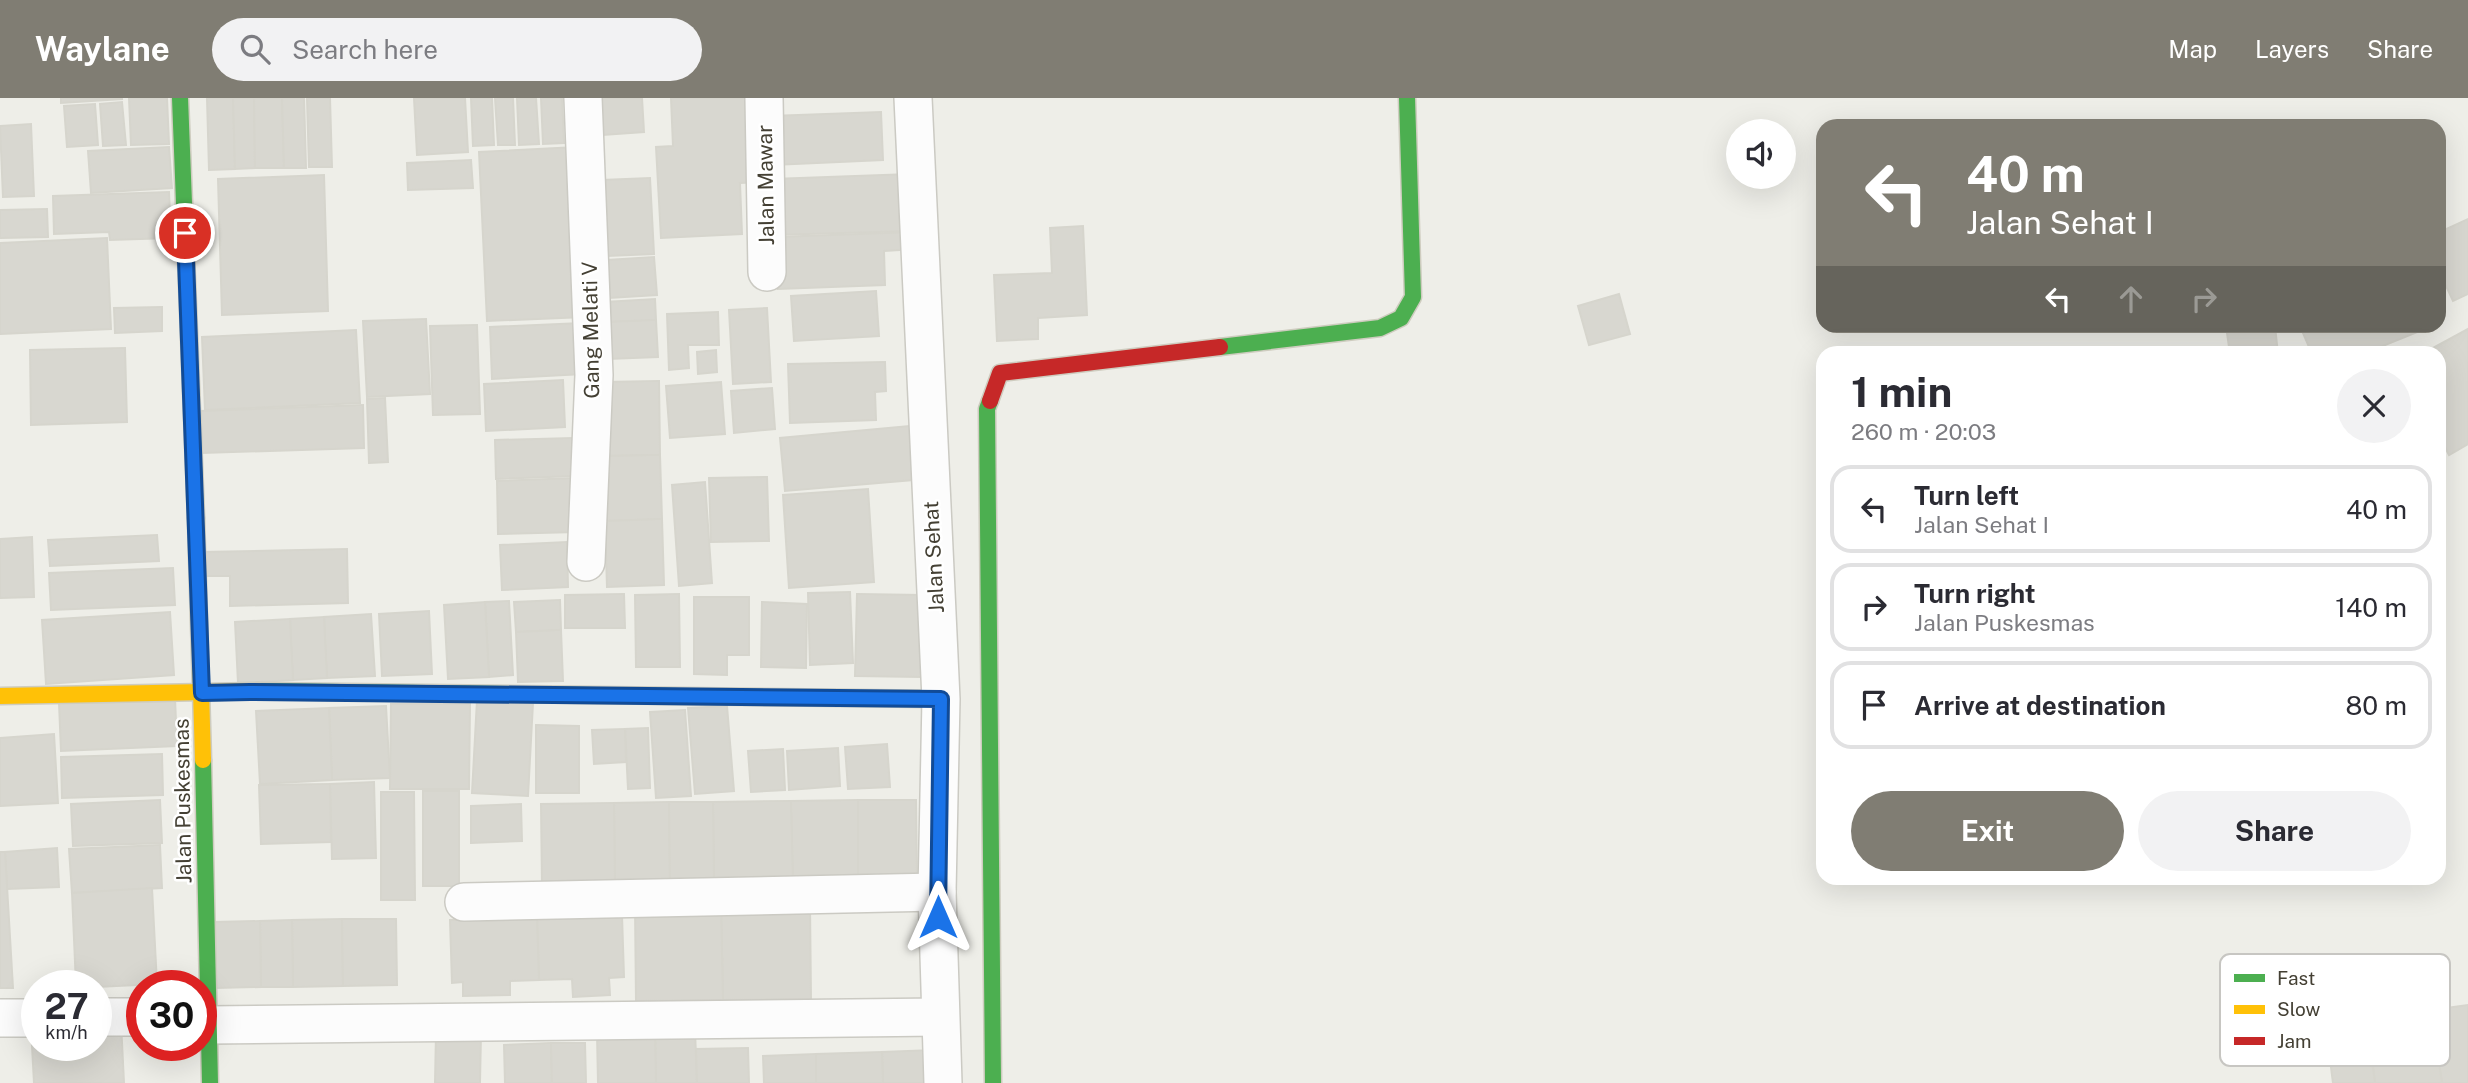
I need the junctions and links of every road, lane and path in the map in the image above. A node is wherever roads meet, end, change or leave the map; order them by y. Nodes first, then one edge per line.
1 (180, 98) edge
2 (583, 98) edge
3 (764, 98) edge
4 (912, 98) edge
5 (1408, 98) edge
6 (767, 272) dead end
7 (586, 562) dead end
8 (202, 693) junction
9 (0, 696) edge
10 (941, 699) junction
11 (937, 892) junction
12 (464, 902) dead end
13 (206, 970) edge
14 (21, 1017) edge
15 (940, 1017) junction
16 (0, 1018) edge
17 (217, 1020) edge
18 (209, 1061) edge
19 (210, 1083) edge
20 (943, 1083) edge
21 (993, 1083) edge

1 - 8 street, Jalan Puskesmas
2 - 7 street, Gang Melati V
3 - 6 street, Jalan Mawar
4 - 10 street, Jalan Sehat
5 - 21 street
8 - 9 street
8 - 10 street
8 - 13 street, Jalan Puskesmas
10 - 11 street, Jalan Sehat
11 - 12 street
11 - 15 street, Jalan Sehat
14 - 16 street
15 - 17 street
15 - 20 street, Jalan Sehat
18 - 19 street, Jalan Puskesmas

